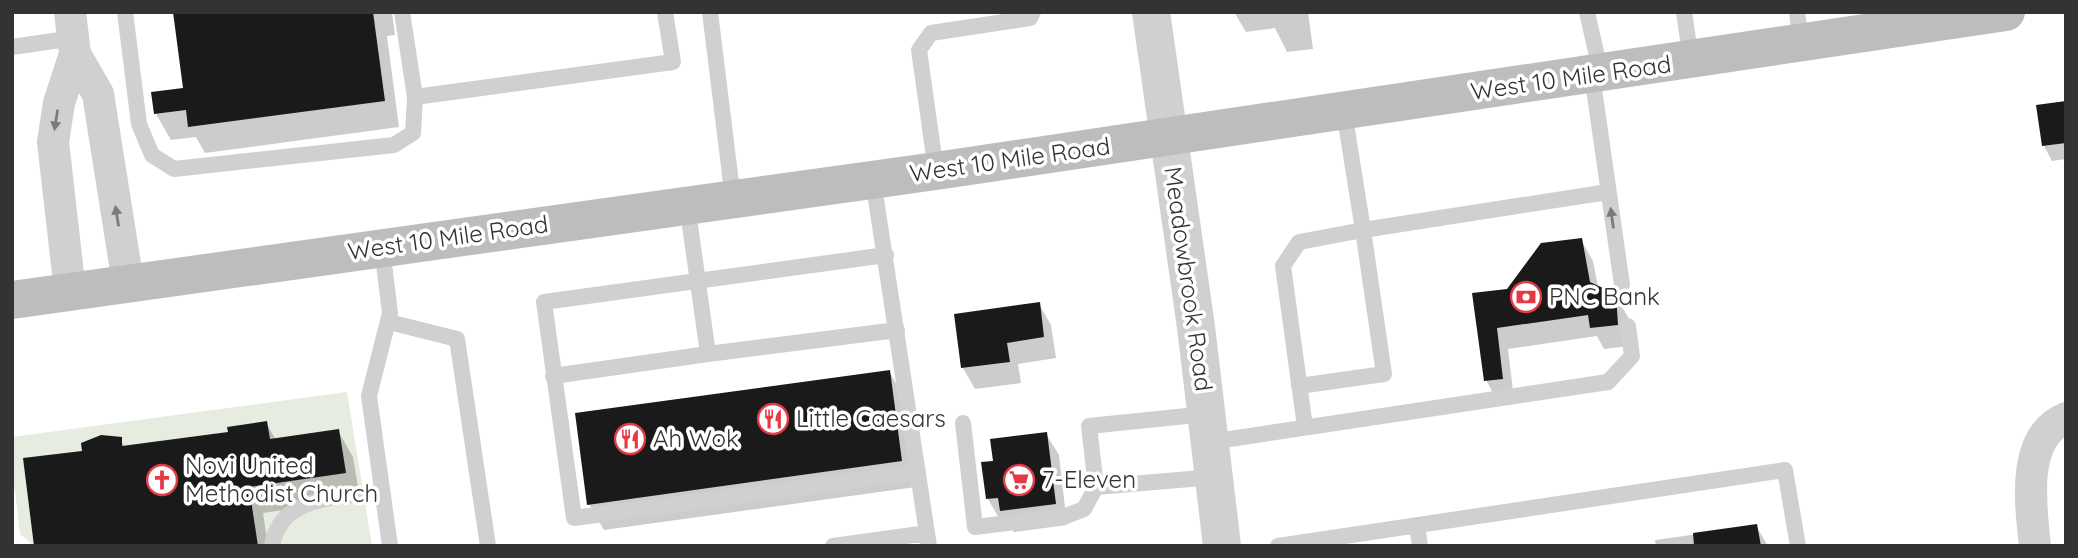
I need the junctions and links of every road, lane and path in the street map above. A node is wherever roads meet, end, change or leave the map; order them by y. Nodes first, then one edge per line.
1 (125, 12) edge
2 (402, 12) edge
3 (665, 12) edge
4 (710, 12) edge
5 (1033, 12) edge
6 (1151, 12) edge
7 (1587, 12) edge
8 (1684, 12) edge
9 (2006, 12) edge
10 (1799, 28) edge
11 (73, 35) edge
12 (12, 47) edge
13 (1691, 60) junction
14 (1596, 74) junction
15 (415, 97) junction
16 (1344, 111) junction
17 (1168, 137) junction
18 (936, 171) junction
19 (873, 180) junction
20 (1608, 192) junction
21 (733, 199) junction
22 (687, 204) junction
23 (1363, 230) junction
24 (382, 248) junction
25 (886, 255) junction
26 (698, 279) junction
27 (128, 284) junction
28 (1622, 285) dead end
29 (70, 291) junction
30 (12, 300) edge
31 (389, 322) junction
32 (1628, 326) dead end
33 (897, 330) junction
34 (708, 354) junction
35 (553, 376) junction
36 (1299, 386) junction
37 (2066, 418) edge
38 (964, 423) dead end
39 (1305, 426) junction
40 (1210, 444) junction
41 (918, 472) junction
42 (1096, 487) junction
43 (382, 492) junction
44 (1417, 525) junction
45 (928, 539) edge
46 (1350, 541) edge
47 (272, 546) edge
48 (390, 546) edge
49 (488, 546) edge
50 (833, 546) edge
51 (1222, 546) edge
52 (1279, 546) edge
53 (1420, 546) edge
54 (1798, 546) edge
55 (2035, 546) edge

1 - 15 lane
2 - 15 lane
3 - 15 lane
4 - 21 lane
5 - 18 lane
6 - 17 street, Meadowbrook Road
7 - 14 lane
8 - 13 lane
9 - 10 main road, West 10 Mile Road
10 - 13 main road, West 10 Mile Road
11 - 12 lane
27 -> 11 street
11 -> 29 street
13 - 14 main road, West 10 Mile Road
14 - 16 main road, West 10 Mile Road
14 - 20 lane
16 - 17 main road, West 10 Mile Road
16 - 23 lane
17 - 18 main road, West 10 Mile Road
17 - 40 street, Meadowbrook Road
18 - 19 main road, West 10 Mile Road
19 - 21 main road, West 10 Mile Road
19 - 25 lane
20 - 23 lane
28 -> 20 lane
21 - 22 main road, West 10 Mile Road
22 - 24 main road, West 10 Mile Road
22 - 26 lane
23 - 36 lane
23 - 36 lane
24 - 27 main road, West 10 Mile Road
24 - 31 lane
25 - 26 lane
25 - 33 lane
26 - 34 lane
26 - 35 lane
27 - 29 main road, West 10 Mile Road
29 - 30 main road, West 10 Mile Road
31 - 43 lane
31 - 49 lane
32 - 39 lane
33 - 34 lane
33 - 41 lane
34 - 35 lane
35 - 41 lane
36 - 39 lane
37 - 55 street
38 - 42 lane
39 - 40 lane
40 - 42 lane
40 - 42 lane
40 - 51 street, Meadowbrook Road
41 - 45 lane
43 - 47 lane
43 - 48 lane
44 - 46 lane
44 - 53 lane
44 - 54 lane
45 - 50 lane
46 - 52 lane

